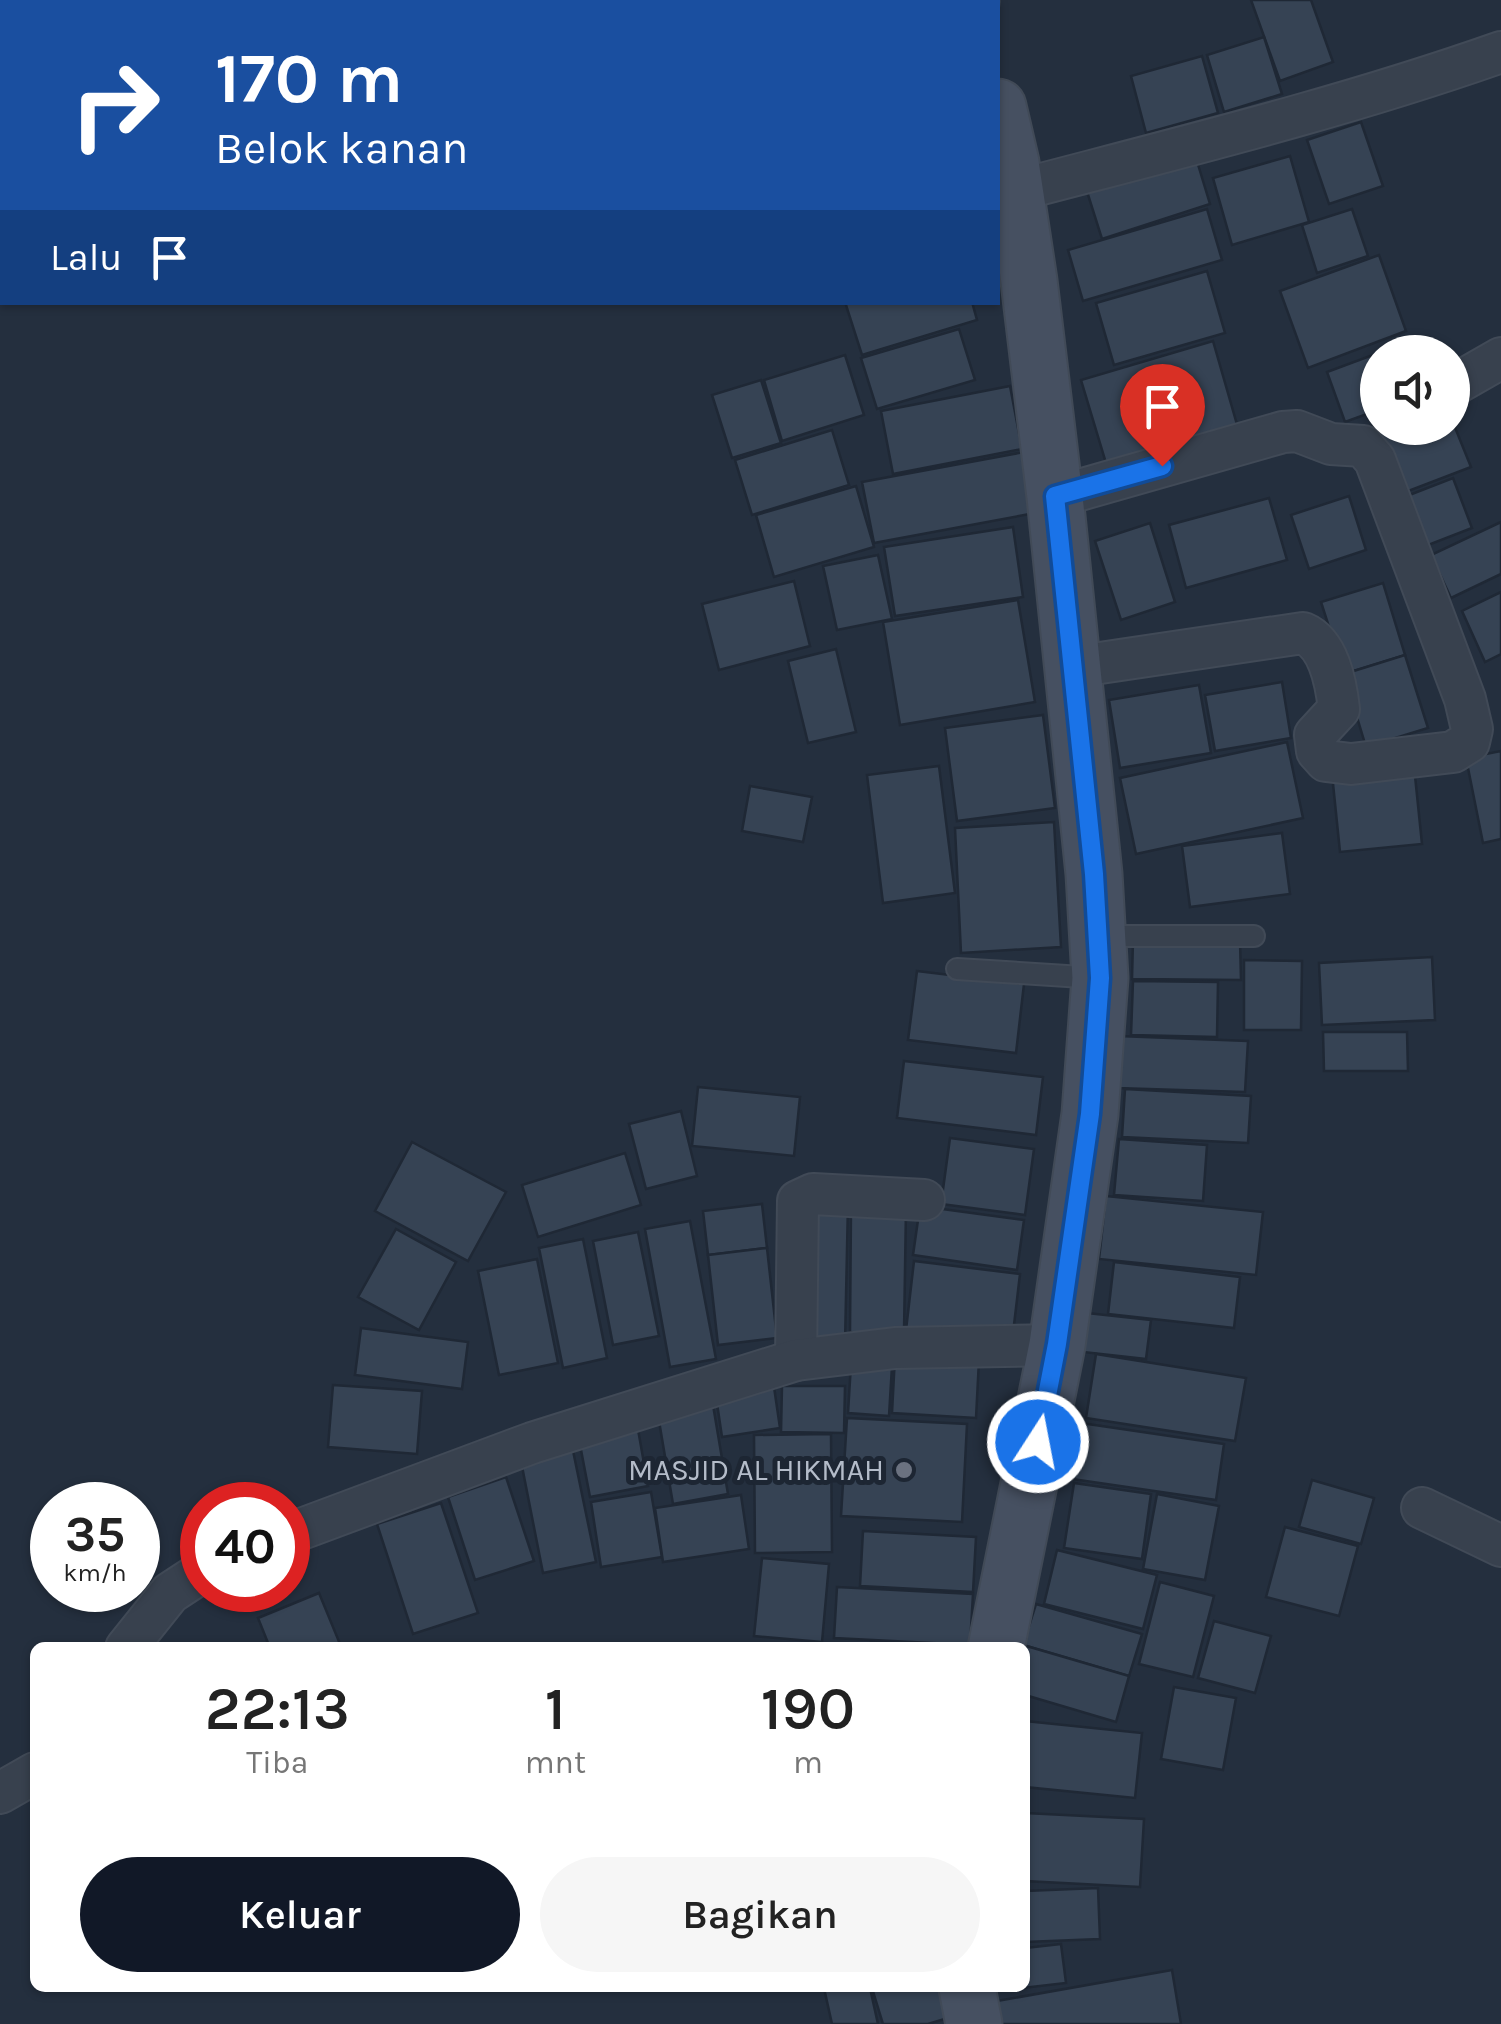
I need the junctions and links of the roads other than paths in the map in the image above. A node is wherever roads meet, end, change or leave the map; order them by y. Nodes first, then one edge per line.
1 (1501, 52) edge
2 (1000, 117) edge
3 (1015, 190) junction
4 (1501, 358) edge
5 (1470, 376) edge
6 (1055, 496) junction
7 (1073, 667) junction
8 (1254, 936) dead end
9 (1100, 957) junction
10 (957, 969) dead end
11 (924, 1200) dead end
12 (1057, 1344) junction
13 (796, 1360) junction
14 (1422, 1508) dead end
15 (310, 1526) edge
16 (1501, 1546) edge
17 (180, 1587) edge
18 (131, 1642) edge
19 (997, 1642) edge
20 (30, 1777) edge
21 (0, 1792) edge
22 (968, 1992) edge
23 (974, 2024) edge

1 - 3 street
2 - 3 street
3 - 6 street
4 - 5 street
6 - 7 street
6 - 7 street
7 - 9 street
8 - 9 lane
9 - 10 lane
9 - 12 street
11 - 13 street
12 - 13 street
12 - 19 street
13 - 15 street
14 - 16 street
17 - 18 street
20 - 21 street
22 - 23 street

